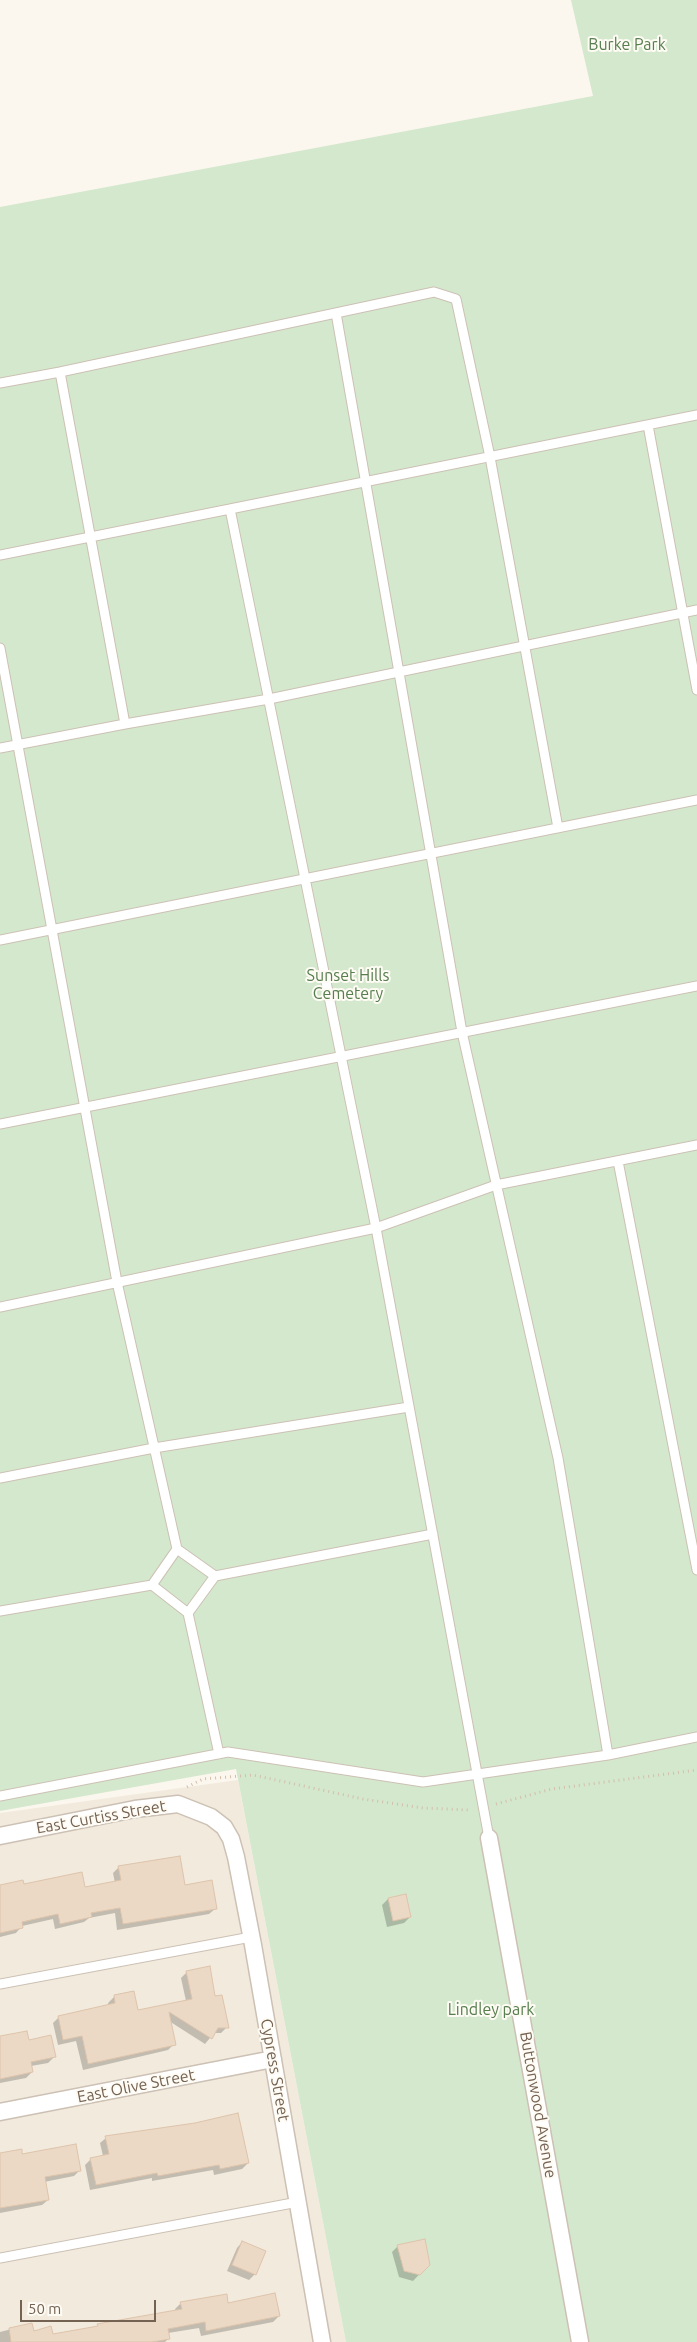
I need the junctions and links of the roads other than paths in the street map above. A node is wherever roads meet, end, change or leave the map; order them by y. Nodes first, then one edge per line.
1 (336, 313) junction
2 (60, 372) junction
3 (0, 383) edge
4 (697, 415) edge
5 (648, 425) junction
6 (490, 457) junction
7 (366, 482) junction
8 (230, 509) junction
9 (91, 537) junction
10 (0, 555) edge
11 (697, 610) edge
12 (683, 613) junction
13 (525, 646) junction
14 (0, 648) edge
15 (399, 672) junction
16 (697, 690) edge
17 (269, 700) junction
18 (125, 724) junction
19 (19, 744) junction
20 (0, 748) edge
21 (697, 800) edge
22 (558, 828) junction
23 (431, 854) junction
24 (305, 879) junction
25 (53, 930) junction
26 (0, 940) edge
27 (697, 986) edge
28 (462, 1032) junction
29 (341, 1055) junction
30 (85, 1108) junction
31 (0, 1124) edge
32 (697, 1145) edge
33 (618, 1161) junction
34 (496, 1185) junction
35 (376, 1228) junction
36 (117, 1282) junction
37 (0, 1307) edge
38 (409, 1407) junction
39 (154, 1448) junction
40 (0, 1478) edge
41 (433, 1534) junction
42 (177, 1549) junction
43 (697, 1570) edge
44 (215, 1576) junction
45 (152, 1585) junction
46 (0, 1611) edge
47 (188, 1613) junction
48 (697, 1737) edge
49 (219, 1754) junction
50 (608, 1755) junction
51 (478, 1775) junction
52 (0, 1796) edge
53 (202, 1813) joint
54 (0, 1836) edge
55 (489, 1838) joint
56 (251, 1937) junction
57 (0, 1984) edge
58 (272, 2059) junction
59 (0, 2112) edge
60 (298, 2202) junction
61 (0, 2258) edge
62 (322, 2342) edge
63 (580, 2342) edge

1 - 2 lane
1 - 6 lane
1 - 7 lane
2 - 3 lane
2 - 9 lane
4 - 5 lane
5 - 6 lane
5 - 12 lane
6 - 7 lane
6 - 13 lane
7 - 8 lane
7 - 15 lane
8 - 9 lane
8 - 17 lane
9 - 10 lane
9 - 18 lane
11 - 12 lane
12 - 13 lane
12 - 16 lane
13 - 15 lane
13 - 22 lane
14 - 19 lane
15 - 17 lane
15 - 23 lane
17 - 18 lane
17 - 24 lane
18 - 19 lane
19 - 20 lane
19 - 25 lane
21 - 22 lane
22 - 23 lane
23 - 24 lane
23 - 28 lane
24 - 25 lane
24 - 29 lane
25 - 26 lane
25 - 30 lane
27 - 28 lane
28 - 29 lane
28 - 34 lane
29 - 30 lane
29 - 35 lane
30 - 31 lane
30 - 36 lane
32 - 33 lane
33 - 34 lane
33 - 43 lane
34 - 35 lane
34 - 50 lane
35 - 36 lane
35 - 38 lane
36 - 37 lane
36 - 39 lane
38 - 39 lane
38 - 41 lane
39 - 40 lane
39 - 42 lane
41 - 44 lane
41 - 51 lane
42 - 44 lane
42 - 45 lane
44 - 47 lane
45 - 46 lane
45 - 47 lane
47 - 49 lane
48 - 50 lane
49 - 51 lane
49 - 52 lane
50 - 51 lane
51 - 55 lane
53 - 54 street, East Curtiss Street
53 - 56 street, Cypress Street
55 - 63 street, Buttonwood Avenue
56 - 57 lane
56 - 58 street, Cypress Street
58 - 59 street, East Olive Street
58 - 60 street, Cypress Street
60 - 61 lane
60 - 62 street, Cypress Street

